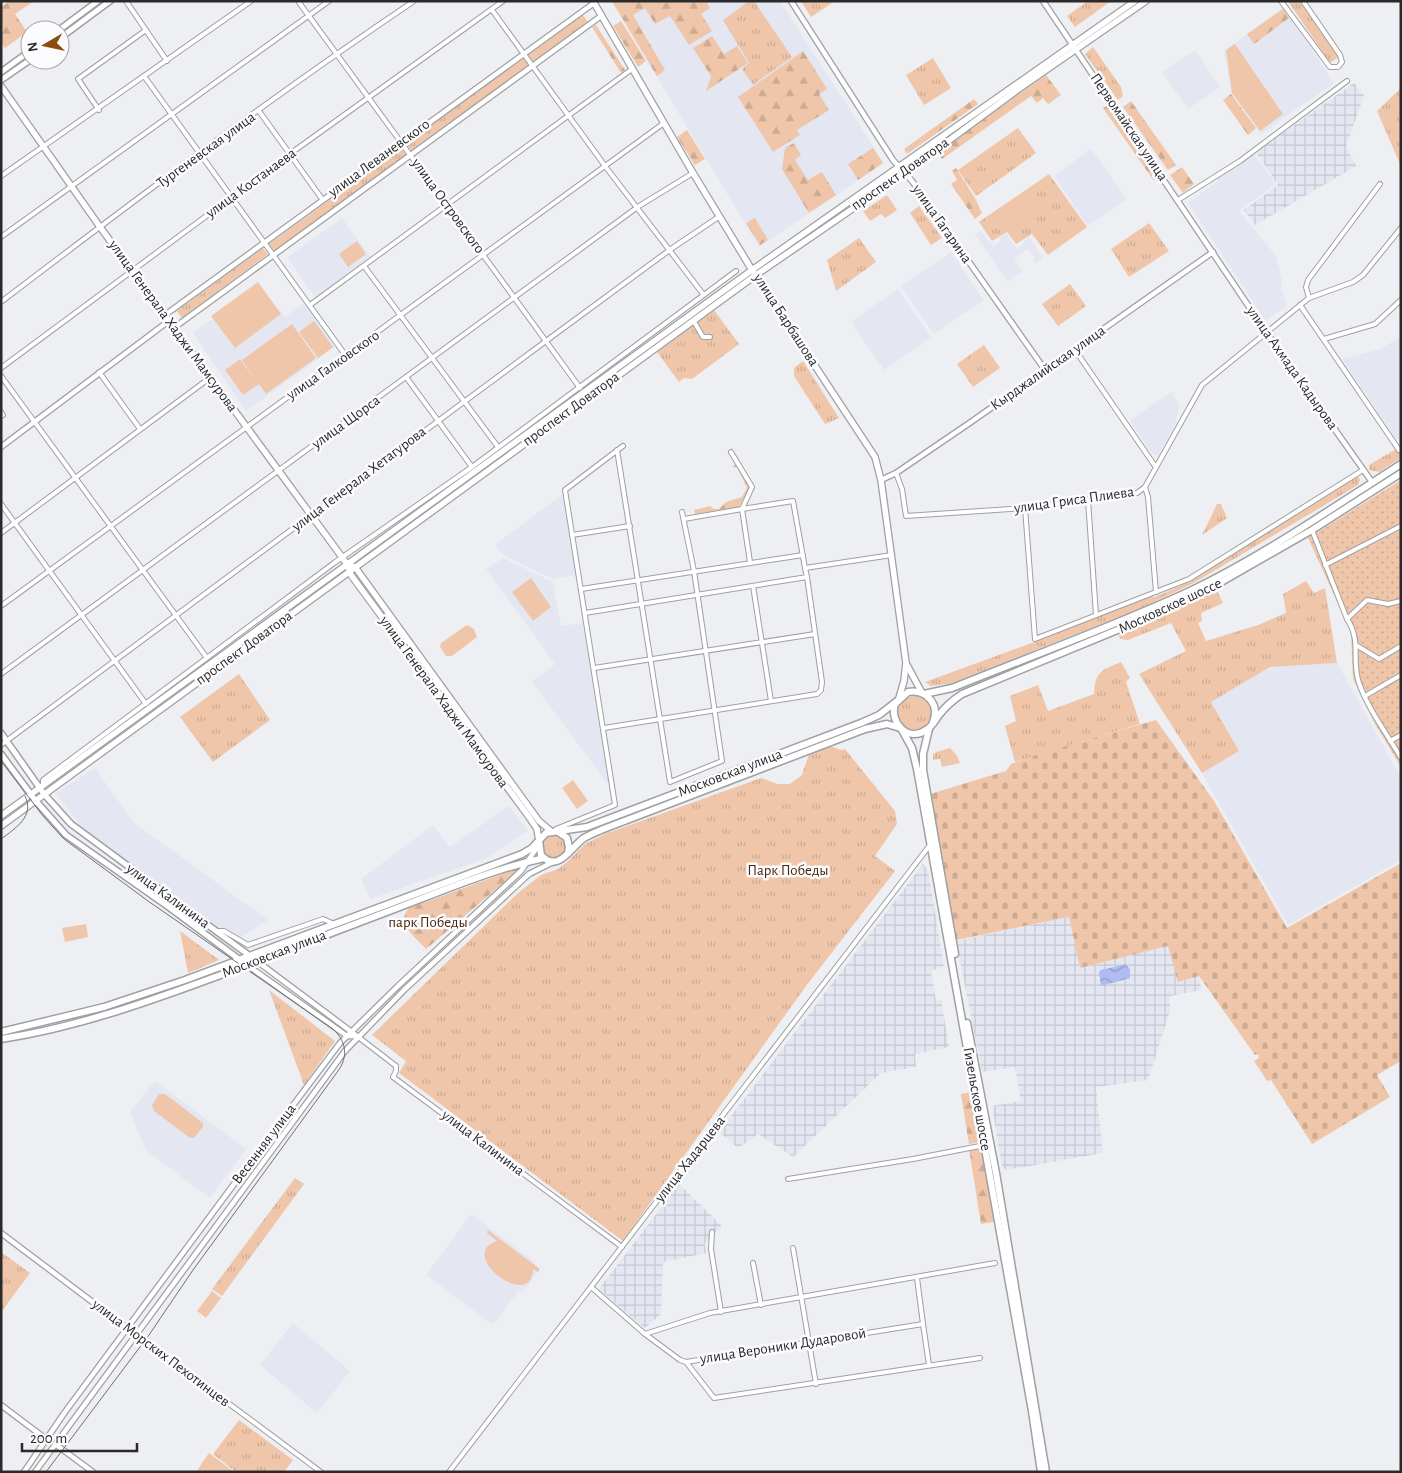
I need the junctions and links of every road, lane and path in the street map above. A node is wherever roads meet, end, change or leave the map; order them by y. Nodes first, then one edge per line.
1 (98, 1) edge
2 (110, 1) edge
3 (126, 1) edge
4 (251, 1) edge
5 (298, 1) edge
6 (329, 1) edge
7 (414, 1) edge
8 (504, 1) edge
9 (791, 1) edge
10 (1043, 1) edge
11 (1135, 1) edge
12 (1146, 1) edge
13 (1281, 1) edge
14 (1303, 1) edge
15 (594, 2) edge
16 (492, 10) junction
17 (309, 16) junction
18 (601, 16) junction
19 (70, 22) edge
20 (146, 30) junction
21 (70, 31) edge
22 (1072, 43) junction
23 (1076, 49) junction
24 (337, 53) junction
25 (524, 54) junction
26 (20, 58) edge
27 (167, 61) junction
28 (533, 65) junction
29 (20, 67) edge
30 (632, 69) junction
31 (1, 72) edge
32 (144, 76) junction
33 (1, 80) edge
34 (1347, 81) dead end
35 (1, 86) edge
36 (369, 97) junction
37 (99, 110) junction
38 (259, 111) junction
39 (172, 115) junction
40 (569, 116) junction
41 (664, 123) junction
42 (401, 142) junction
43 (43, 147) junction
44 (200, 154) junction
45 (290, 154) junction
46 (410, 154) junction
47 (605, 166) junction
48 (900, 168) junction
49 (693, 173) junction
50 (905, 173) junction
51 (1, 176) edge
52 (1380, 184) dead end
53 (71, 185) junction
54 (231, 197) junction
55 (322, 199) junction
56 (1178, 200) junction
57 (447, 205) junction
58 (638, 207) junction
59 (720, 216) junction
60 (100, 226) junction
61 (1401, 228) edge
62 (1, 237) edge
63 (264, 242) junction
64 (671, 249) junction
65 (1213, 252) junction
66 (274, 255) junction
67 (484, 255) junction
68 (364, 266) junction
69 (132, 270) junction
70 (736, 271) dead end
71 (754, 272) junction
72 (703, 294) junction
73 (514, 297) junction
74 (1308, 298) junction
75 (1401, 300) edge
76 (1, 302) edge
77 (310, 305) junction
78 (1300, 305) junction
79 (165, 315) junction
80 (402, 315) junction
81 (170, 320) junction
82 (693, 320) junction
83 (175, 327) junction
84 (1266, 332) junction
85 (710, 337) dead end
86 (1324, 339) junction
87 (546, 341) junction
88 (1075, 350) junction
89 (346, 356) junction
90 (432, 358) junction
91 (1, 368) edge
92 (1045, 370) junction
93 (99, 372) junction
94 (1, 376) edge
95 (211, 377) junction
96 (406, 377) junction
97 (580, 388) junction
98 (464, 401) junction
99 (438, 421) junction
100 (35, 422) junction
101 (246, 426) junction
102 (140, 430) junction
103 (623, 446) dead end
104 (1, 447) edge
105 (498, 447) junction
106 (617, 450) junction
107 (1399, 450) dead end
108 (731, 452) dead end
109 (1401, 464) edge
110 (1155, 466) junction
111 (472, 467) junction
112 (1364, 470) junction
113 (279, 471) junction
114 (896, 473) junction
115 (1401, 473) edge
116 (76, 479) junction
117 (881, 480) junction
118 (1372, 482) junction
119 (1145, 487) junction
120 (1088, 500) junction
121 (1, 504) edge
122 (1025, 508) junction
123 (742, 509) junction
124 (682, 512) dead end
125 (311, 514) junction
126 (684, 519) junction
127 (15, 523) junction
128 (630, 526) junction
129 (1401, 526) edge
130 (112, 527) junction
131 (1312, 530) junction
132 (1, 533) edge
133 (572, 536) junction
134 (803, 555) junction
135 (892, 555) junction
136 (342, 558) junction
137 (750, 562) junction
138 (347, 564) junction
139 (1326, 565) junction
140 (355, 567) junction
141 (805, 568) junction
142 (143, 571) junction
143 (694, 571) junction
144 (49, 572) junction
145 (349, 572) junction
146 (807, 577) junction
147 (639, 581) junction
148 (753, 586) junction
149 (581, 589) junction
150 (1156, 592) junction
151 (697, 595) junction
152 (1401, 601) edge
153 (642, 604) junction
154 (1, 606) edge
155 (586, 613) junction
156 (1096, 615) junction
157 (81, 616) junction
158 (176, 616) junction
159 (1347, 620) junction
160 (399, 628) junction
161 (393, 632) junction
162 (815, 634) junction
163 (762, 642) junction
164 (1356, 645) junction
165 (1401, 646) edge
166 (706, 650) junction
167 (207, 658) junction
168 (652, 659) junction
169 (114, 661) junction
170 (906, 663) junction
171 (594, 668) junction
172 (1, 674) edge
173 (1401, 675) edge
174 (923, 693) junction
175 (1365, 696) junction
176 (898, 699) junction
177 (771, 701) junction
178 (146, 704) junction
179 (715, 710) junction
180 (661, 719) junction
181 (933, 722) junction
182 (604, 728) junction
183 (901, 729) junction
184 (929, 729) junction
185 (1, 733) edge
186 (1401, 735) edge
187 (7, 741) junction
188 (1390, 741) junction
189 (1, 745) edge
190 (1, 754) edge
191 (1401, 758) edge
192 (41, 787) junction
193 (30, 794) junction
194 (44, 794) junction
195 (35, 800) junction
196 (1, 816) edge
197 (1, 826) edge
198 (554, 831) junction
199 (539, 843) junction
200 (930, 845) junction
201 (567, 854) junction
202 (544, 858) junction
203 (529, 862) junction
204 (554, 862) junction
205 (334, 924) junction
206 (216, 931) junction
207 (237, 939) junction
208 (231, 942) junction
209 (250, 956) junction
210 (240, 960) junction
211 (256, 962) junction
212 (247, 965) junction
213 (956, 976) junction
214 (352, 1030) junction
215 (1, 1032) edge
216 (346, 1036) junction
217 (357, 1036) junction
218 (1, 1039) edge
219 (985, 1145) junction
220 (788, 1179) dead end
221 (712, 1232) dead end
222 (1, 1233) edge
223 (622, 1247) junction
224 (794, 1248) dead end
225 (753, 1263) dead end
226 (995, 1264) dead end
227 (917, 1278) junction
228 (591, 1287) junction
229 (802, 1298) junction
230 (761, 1305) junction
231 (721, 1312) junction
232 (924, 1324) junction
233 (127, 1328) junction
234 (135, 1334) junction
235 (645, 1334) junction
236 (810, 1342) junction
237 (980, 1358) dead end
238 (686, 1362) junction
239 (929, 1365) junction
240 (816, 1384) junction
241 (1, 1405) edge
242 (46, 1439) junction
243 (55, 1444) junction
244 (24, 1472) edge
245 (35, 1472) edge
246 (93, 1472) edge
247 (321, 1472) edge
248 (450, 1472) edge
249 (1041, 1472) edge
250 (1046, 1472) edge

1 - 19 main road
2 - 21 main road
3 - 20 street
4 - 27 street
5 - 17 street, улица Островского
6 - 17 street
7 - 24 street, Тургеневская улица
8 - 16 street, улица Костанаева
9 - 48 street, улица Гагарина
10 - 22 street, Первомайская улица
11 - 22 main road, проспект Доватора
12 - 23 main road, проспект Доватора
13 - 14 street
15 - 18 main road, улица Барбашова
15 - 25 street, улица Леваневского
16 - 25 street
16 - 36 street, улица Костанаева
17 - 24 street, улица Островского
17 - 39 street
18 - 28 street, улица Леваневского
18 - 30 main road, улица Барбашова
20 - 27 street
20 - 37 street
22 - 23 street, Первомайская улица
22 - 48 main road, проспект Доватора
23 - 50 main road, проспект Доватора
23 - 56 street, Первомайская улица
24 - 36 street, улица Островского
24 - 38 street, Тургеневская улица
25 - 28 street
25 - 42 street, улица Леваневского
26 - 31 main road
27 - 32 street
28 - 40 street
28 - 46 street, улица Леваневского
29 - 33 main road
30 - 40 street
30 - 41 main road, улица Барбашова
32 - 37 street
32 - 39 street
34 - 56 street
35 - 43 main road, улица Генерала Хаджи Мамсурова
36 - 42 street, улица Островского
36 - 45 street, улица Костанаева
37 - 43 street
38 - 44 street, Тургеневская улица
38 - 45 street
39 - 44 street
39 - 53 street
40 - 47 street
40 - 57 street
41 - 47 street, улица Галковского
41 - 49 main road, улица Барбашова
42 - 46 street, улица Островского
42 - 55 street, улица Леваневского
43 - 51 street
43 - 53 main road, улица Генерала Хаджи Мамсурова
44 - 54 street
44 - 60 street, Тургеневская улица
45 - 54 street, улица Костанаева
45 - 55 street
46 - 57 street, улица Островского
46 - 66 street, улица Леваневского
47 - 58 street
47 - 67 street, улица Галковского
48 - 50 street, улица Гагарина
48 - 71 main road, проспект Доватора
49 - 58 street, улица Щорса
49 - 59 main road, улица Барбашова
50 - 71 main road, проспект Доватора
50 - 92 street, улица Гагарина
52 - 74 street
53 - 60 main road, улица Генерала Хаджи Мамсурова
53 - 62 street
54 - 63 street
54 - 69 street, улица Костанаева
55 - 63 street, улица Леваневского
56 - 65 street, Первомайская улица
57 - 67 street, улица Островского
57 - 68 street
58 - 64 street
58 - 73 street, улица Щорса
59 - 64 street, улица Генерала Хетагурова
59 - 71 main road, улица Барбашова
60 - 69 main road, улица Генерала Хаджи Мамсурова
60 - 76 street, Тургеневская улица
61 - 74 street
63 - 66 street
63 - 79 street, улица Леваневского
64 - 72 street
64 - 87 street, улица Генерала Хетагурова
65 - 84 street, улица Ахмада Кадырова
65 - 88 street, Кырджалийская улица
66 - 77 street
66 - 83 street, улица Леваневского
67 - 73 street, улица Островского
67 - 80 street, улица Галковского
68 - 77 street
68 - 80 street
69 - 79 main road, улица Генерала Хаджи Мамсурова
69 - 91 street, улица Костанаева
70 - 72 street, проспект Доватора
71 - 82 main road, проспект Доватора
71 - 117 main road, улица Барбашова
71 - 138 main road, проспект Доватора
72 - 97 street, проспект Доватора
73 - 87 street, улица Островского
73 - 90 street, улица Щорса
74 - 78 street, улица Гриса Плиева
75 - 86 street
77 - 89 street
78 - 84 street, улица Гриса Плиева
78 - 86 street
79 - 81 main road, улица Генерала Хаджи Мамсурова
80 - 89 street, улица Галковского
80 - 90 street
81 - 83 main road, улица Генерала Хаджи Мамсурова
81 - 93 street
82 - 85 street
82 - 140 main road, проспект Доватора
83 - 95 main road, улица Генерала Хаджи Мамсурова
84 - 110 street, улица Гриса Плиева
84 - 112 street, улица Ахмада Кадырова
86 - 107 street
87 - 97 street, улица Островского
87 - 98 street, улица Генерала Хетагурова
88 - 92 street, Кырджалийская улица
88 - 110 street
89 - 101 street, улица Галковского
90 - 96 street, улица Щорса
90 - 98 street
92 - 114 street, Кырджалийская улица
93 - 100 street
93 - 102 street
94 - 100 street
95 - 101 main road, улица Генерала Хаджи Мамсурова
95 - 102 street
96 - 99 street
96 - 113 street, улица Щорса
97 - 105 street, проспект Доватора
98 - 99 street, улица Генерала Хетагурова
98 - 105 street
99 - 111 street
99 - 125 street, улица Генерала Хетагурова
100 - 104 street
100 - 116 street
101 - 113 main road, улица Генерала Хаджи Мамсурова
101 - 130 street, улица Галковского
102 - 116 street
103 - 106 street
105 - 111 street, проспект Доватора
106 - 128 street
106 - 133 street
108 - 123 street
109 - 118 highway, Московское шоссе
110 - 119 street, улица Гриса Плиева
111 - 136 street, проспект Доватора
112 - 118 street, улица Ахмада Кадырова
112 - 150 street
113 - 125 main road, улица Генерала Хаджи Мамсурова
113 - 142 street, улица Щорса
114 - 117 street, Кырджалийская улица
114 - 122 street, улица Гриса Плиева
115 - 131 highway, Московское шоссе
116 - 127 street
116 - 130 street
117 - 135 main road, улица Барбашова
118 - 174 highway, Московское шоссе
119 - 120 street, улица Гриса Плиева
119 - 150 street
120 - 122 street, улица Гриса Плиева
120 - 156 street
121 - 127 street
122 - 156 street
123 - 126 street
123 - 134 street
123 - 137 street
124 - 126 street
125 - 136 main road, улица Генерала Хаджи Мамсурова
125 - 158 street, улица Генерала Хетагурова
126 - 143 street
127 - 132 street
127 - 144 street
128 - 133 street
128 - 147 street
129 - 139 street
130 - 142 street
130 - 144 street, улица Галковского
131 - 139 street
131 - 181 highway, Московское шоссе
133 - 149 street
134 - 137 street
134 - 141 street
135 - 141 street
135 - 170 main road, улица Барбашова
136 - 138 main road, улица Генерала Хаджи Мамсурова
136 - 167 street, проспект Доватора
137 - 143 street
138 - 140 main road, улица Генерала Хаджи Мамсурова
138 - 145 main road, улица Генерала Хаджи Мамсурова
138 - 192 main road, проспект Доватора
139 - 159 street
140 - 145 main road, проспект Доватора
140 - 160 main road, улица Генерала Хаджи Мамсурова
141 - 146 street
142 - 157 street, улица Щорса
142 - 158 street
143 - 147 street
143 - 151 street
144 - 154 street, улица Галковского
144 - 157 street
145 - 161 main road, улица Генерала Хаджи Мамсурова
145 - 194 main road, проспект Доватора
146 - 148 street
146 - 162 street
147 - 149 street
147 - 153 street
148 - 151 street
148 - 163 street
149 - 155 street
150 - 156 street
151 - 153 street
151 - 166 street
152 - 159 street
153 - 155 street
153 - 168 street
155 - 171 street
157 - 169 street
157 - 172 street, улица Щорса
158 - 167 street
158 - 169 street, улица Генерала Хетагурова
159 - 164 street
160 - 161 main road
160 - 198 main road, улица Генерала Хаджи Мамсурова
161 - 199 main road, улица Генерала Хаджи Мамсурова
162 - 163 street
162 - 177 street
163 - 166 street
163 - 177 street
164 - 165 street
164 - 175 street
166 - 168 street
166 - 179 street
167 - 178 street, проспект Доватора
168 - 171 street
168 - 180 street
169 - 178 street
169 - 187 street, улица Генерала Хетагурова
170 - 174 main road, улица Барбашова
170 - 176 main road, улица Барбашова
171 - 182 street
173 - 175 street
174 - 176 highway
174 - 181 highway
175 - 188 street
176 - 183 highway
176 - 198 highway, Московская улица
177 - 179 street
178 - 192 street, проспект Доватора
179 - 180 street
179 - 180 street
180 - 182 street
181 - 184 highway
182 - 198 street
183 - 184 highway
183 - 200 highway, Гизельское шоссе
183 - 201 highway, Московская улица
184 - 213 highway, Гизельское шоссе
185 - 187 main road, улица Калинина
186 - 188 street
187 - 189 street, улица Генерала Хетагурова
187 - 192 main road, улица Калинина
188 - 191 street
190 - 193 main road, улица Калинина
192 - 193 main road, проспект Доватора
192 - 194 main road, улица Калинина
193 - 195 main road, улица Калинина
193 - 196 main road, проспект Доватора
194 - 195 main road, проспект Доватора
194 - 206 main road, улица Калинина
195 - 197 main road, проспект Доватора
195 - 210 main road, улица Калинина
198 - 199 highway, Московская улица
198 - 201 highway
199 - 202 highway
199 - 203 street, Весенняя улица
199 - 205 highway, Московская улица
200 - 213 highway, Гизельское шоссе
200 - 223 street, улица Хадарцева
201 - 204 highway, Московская улица
202 - 203 highway, Московская улица
202 - 204 highway
203 - 211 highway, Московская улица
203 - 214 street, Весенняя улица
204 - 217 street, Весенняя улица
205 - 207 street
205 - 209 highway, Московская улица
206 - 207 street
206 - 208 main road, улица Калинина
207 - 208 street
208 - 209 main road, улица Калинина
209 - 210 highway, Московская улица
209 - 211 street, улица Калинина
210 - 212 street, улица Калинина
210 - 215 highway, Московская улица
211 - 212 highway, Московская улица
211 - 214 street, улица Калинина
212 - 216 street, улица Калинина
212 - 218 highway, Московская улица
213 - 219 highway, Гизельское шоссе
213 - 250 highway, Гизельское шоссе
214 - 216 street, Весенняя улица
214 - 217 street, улица Калинина
216 - 217 street
216 - 233 street, Весенняя улица
217 - 223 street, улица Калинина
217 - 234 street, Весенняя улица
219 - 220 street
219 - 249 highway, Гизельское шоссе
221 - 231 street
222 - 233 street, улица Морских Пехотинцев
223 - 228 street, улица Хадарцева
224 - 229 street
225 - 230 street
226 - 227 street
227 - 229 street
227 - 232 street
228 - 235 street, улица Вероники Дударовой
228 - 248 street, улица Хадарцева
229 - 230 street
229 - 236 street
230 - 231 street
231 - 235 street
232 - 236 street, улица Вероники Дударовой
232 - 239 street
233 - 234 street, улица Морских Пехотинцев
233 - 242 street, Весенняя улица
234 - 243 street, Весенняя улица
234 - 247 street, улица Морских Пехотинцев
235 - 238 street, улица Вероники Дударовой
236 - 238 street, улица Вероники Дударовой
236 - 240 street
237 - 239 street
238 - 240 street
239 - 240 street
241 - 242 street
242 - 243 street
242 - 244 street, Весенняя улица
243 - 245 street, Весенняя улица
243 - 246 street

